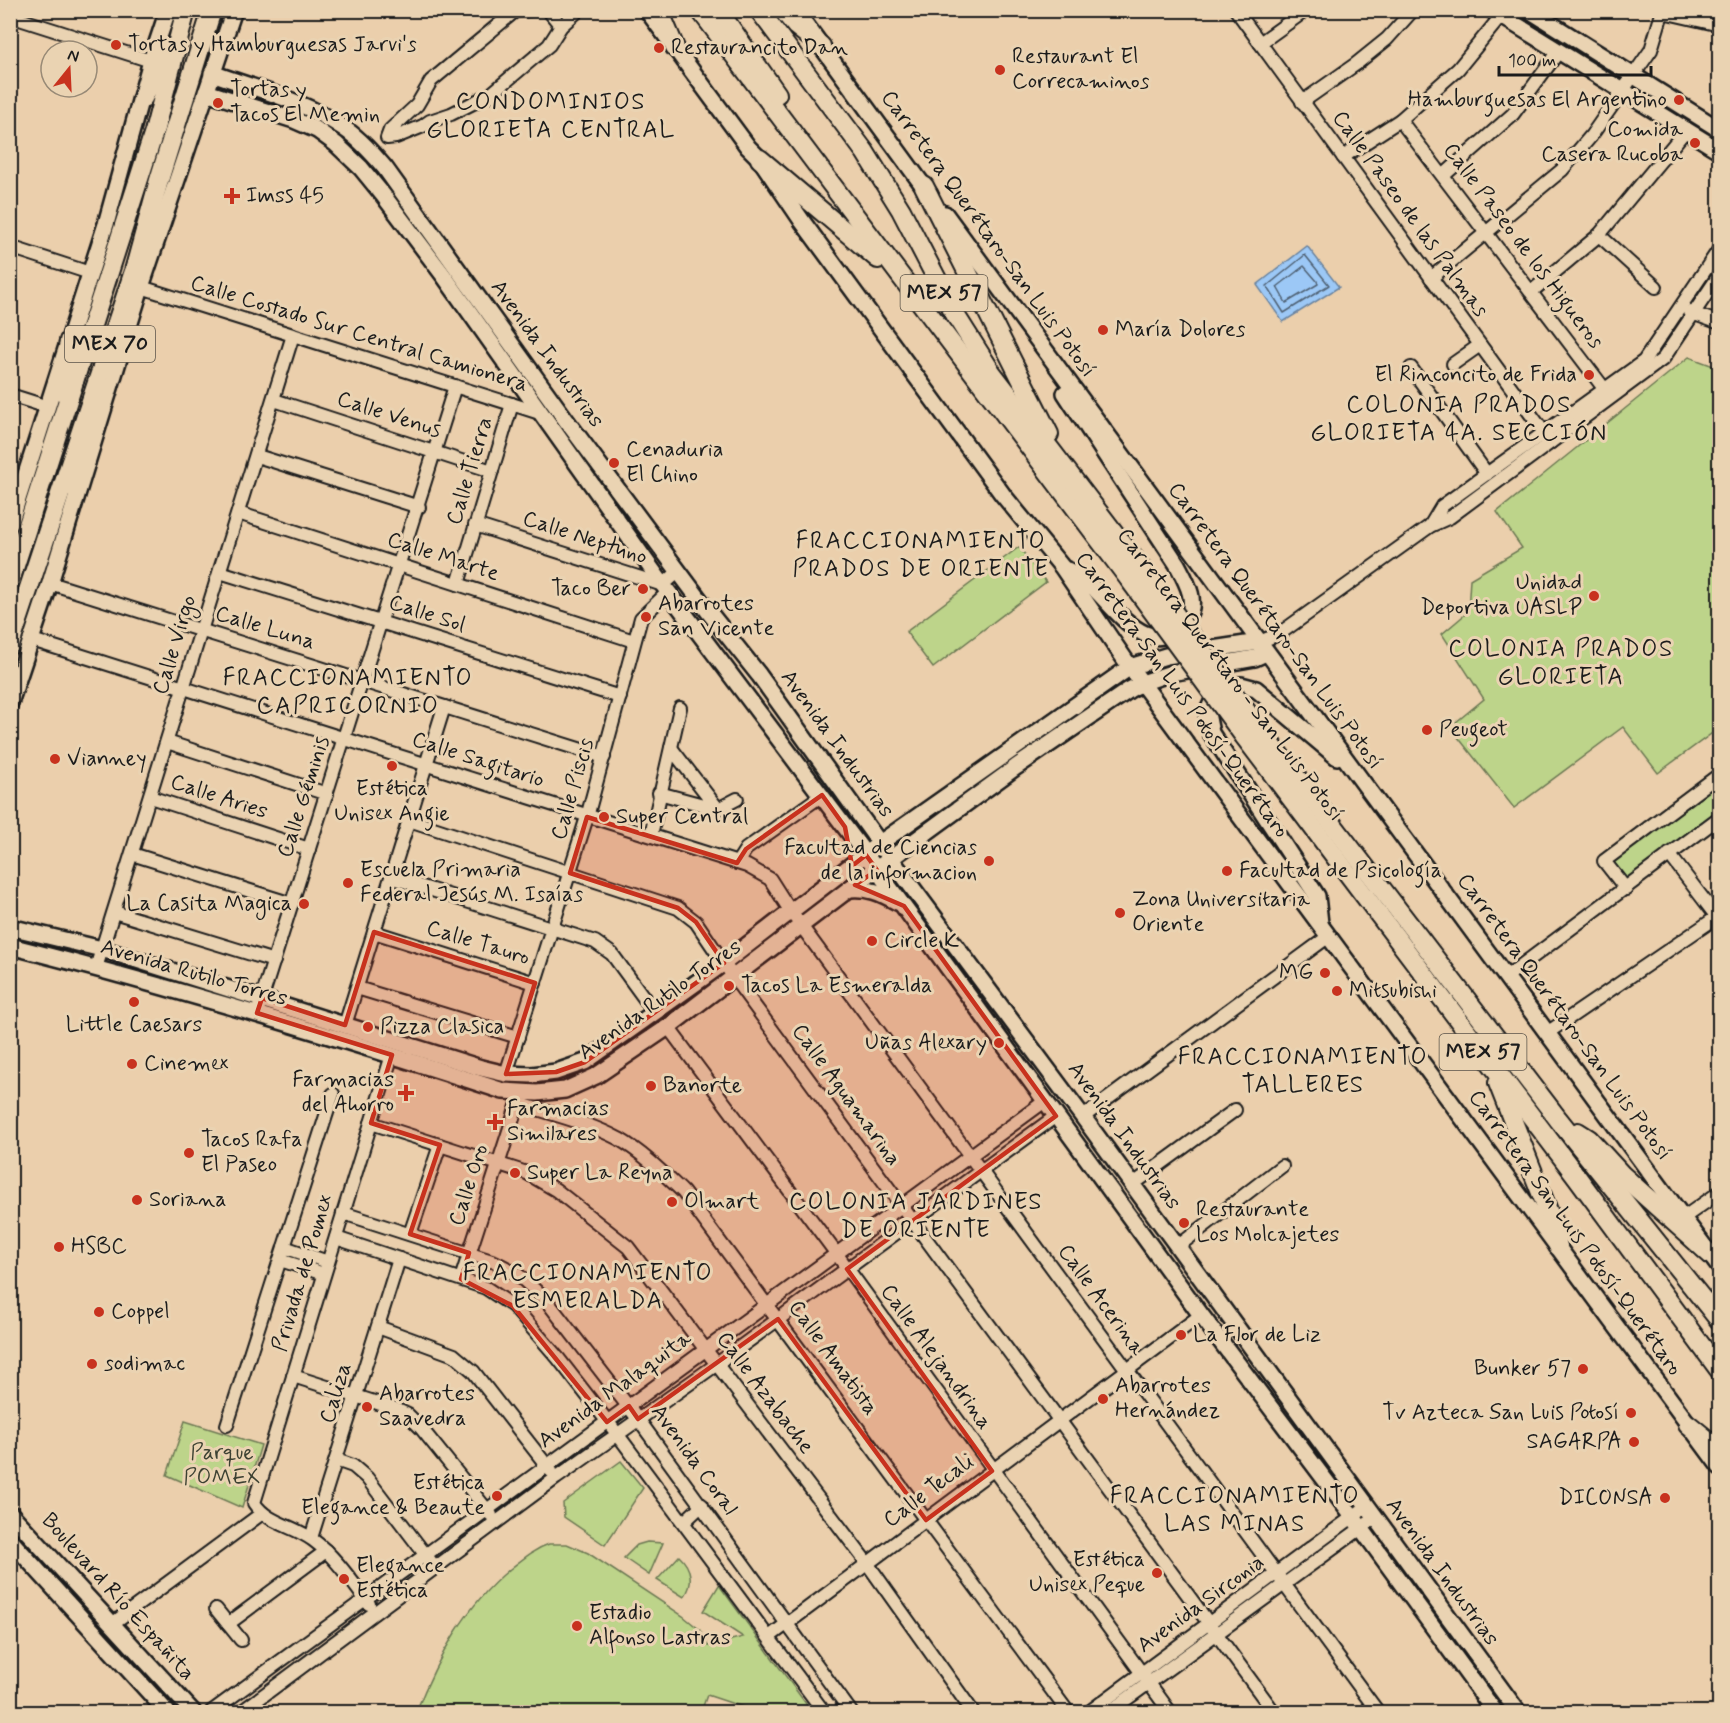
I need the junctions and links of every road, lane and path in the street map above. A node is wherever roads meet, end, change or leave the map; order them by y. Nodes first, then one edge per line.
1 (168, 10) edge
2 (186, 10) edge
3 (212, 10) edge
4 (234, 10) edge
5 (528, 10) edge
6 (548, 10) edge
7 (579, 10) edge
8 (647, 10) edge
9 (659, 10) edge
10 (700, 10) edge
11 (718, 10) edge
12 (759, 10) edge
13 (783, 10) edge
14 (795, 10) edge
15 (1236, 10) edge
16 (1306, 10) edge
17 (1413, 10) edge
18 (1529, 10) edge
19 (1663, 11) edge
20 (1500, 13) edge
21 (10, 16) edge
22 (1719, 25) edge
23 (561, 26) junction
24 (180, 29) junction
25 (1260, 43) junction
26 (821, 46) junction
27 (675, 48) junction
28 (1558, 51) junction
29 (152, 61) junction
30 (212, 74) junction
31 (1635, 75) junction
32 (1624, 91) junction
33 (206, 92) junction
34 (142, 98) junction
35 (1302, 102) junction
36 (417, 105) junction
37 (1400, 120) junction
38 (430, 121) junction
39 (1686, 130) junction
40 (1719, 130) edge
41 (387, 138) junction
42 (370, 151) junction
43 (1719, 151) edge
44 (1343, 157) junction
45 (760, 159) junction
46 (1443, 176) junction
47 (825, 178) junction
48 (159, 180) junction
49 (924, 186) junction
50 (1487, 234) junction
51 (1599, 235) junction
52 (414, 236) junction
53 (10, 248) edge
54 (1719, 248) edge
55 (152, 255) junction
56 (452, 260) junction
57 (90, 273) junction
58 (1719, 274) edge
59 (1431, 278) junction
60 (906, 284) junction
61 (141, 287) junction
62 (1656, 287) dead end
63 (1531, 292) junction
64 (1679, 309) junction
65 (1694, 314) junction
66 (1719, 323) edge
67 (293, 335) junction
68 (69, 341) junction
69 (1480, 345) junction
70 (1053, 362) junction
71 (1453, 364) dead end
72 (1411, 368) dead end
73 (455, 386) junction
74 (1608, 394) junction
75 (10, 395) edge
76 (274, 400) junction
77 (512, 404) junction
78 (48, 407) junction
79 (540, 413) junction
80 (566, 420) junction
81 (1547, 437) junction
82 (57, 439) junction
83 (581, 441) junction
84 (567, 450) junction
85 (435, 451) junction
86 (257, 456) junction
87 (86, 462) junction
88 (492, 471) junction
89 (1487, 474) junction
90 (1070, 476) junction
91 (1461, 500) junction
92 (1442, 506) junction
93 (419, 507) junction
94 (238, 513) junction
95 (1450, 517) junction
96 (10, 524) edge
97 (476, 525) junction
98 (1430, 526) junction
99 (399, 565) junction
100 (1062, 567) junction
101 (220, 572) junction
102 (678, 572) junction
103 (1135, 574) junction
104 (10, 580) edge
105 (50, 583) junction
106 (458, 584) junction
107 (665, 588) junction
108 (381, 622) junction
109 (202, 630) junction
110 (32, 640) junction
111 (634, 641) junction
112 (10, 647) edge
113 (1262, 648) junction
114 (1130, 667) junction
115 (363, 680) junction
116 (1142, 683) junction
117 (184, 687) junction
118 (620, 697) junction
119 (10, 702) edge
120 (444, 707) junction
121 (680, 708) dead end
122 (1251, 731) junction
123 (344, 740) junction
124 (167, 742) junction
125 (671, 748) junction
126 (604, 757) junction
127 (426, 765) junction
128 (1356, 772) junction
129 (1719, 774) edge
130 (659, 793) junction
131 (327, 794) junction
132 (822, 795) junction
133 (150, 797) junction
134 (737, 799) dead end
135 (718, 809) junction
136 (587, 817) junction
137 (1719, 817) edge
138 (409, 820) junction
139 (845, 827) junction
140 (651, 836) junction
141 (880, 843) junction
142 (309, 849) junction
143 (132, 854) junction
144 (1669, 854) junction
145 (866, 855) junction
146 (891, 859) junction
147 (737, 863) junction
148 (877, 870) junction
149 (570, 873) junction
150 (842, 874) junction
151 (391, 877) junction
152 (849, 889) junction
153 (1626, 889) junction
154 (292, 904) junction
155 (904, 906) junction
156 (114, 912) junction
157 (790, 912) junction
158 (1718, 917) edge
159 (801, 926) junction
160 (10, 927) edge
161 (553, 928) junction
162 (1324, 930) junction
163 (374, 932) junction
164 (10, 946) edge
165 (102, 949) junction
166 (274, 961) junction
167 (724, 963) junction
168 (96, 968) junction
169 (1506, 977) junction
170 (734, 978) junction
171 (535, 983) junction
172 (357, 987) junction
173 (262, 998) junction
174 (655, 1012) junction
175 (257, 1013) junction
176 (345, 1025) junction
177 (668, 1027) junction
178 (1547, 1033) junction
179 (518, 1037) junction
180 (392, 1055) junction
181 (1490, 1061) junction
182 (506, 1074) junction
183 (333, 1094) dead end
184 (516, 1098) junction
185 (1045, 1101) junction
186 (1235, 1110) dead end
187 (1056, 1116) junction
188 (1083, 1117) junction
189 (1558, 1119) junction
190 (371, 1123) junction
191 (440, 1145) junction
192 (969, 1155) junction
193 (498, 1163) junction
194 (1282, 1166) dead end
195 (981, 1171) junction
196 (1132, 1185) junction
197 (1719, 1191) edge
198 (902, 1206) junction
199 (343, 1213) junction
200 (1683, 1218) junction
201 (913, 1221) junction
202 (410, 1234) junction
203 (336, 1238) junction
204 (1558, 1246) junction
205 (1177, 1248) junction
206 (469, 1253) junction
207 (282, 1254) junction
208 (836, 1254) junction
209 (399, 1259) junction
210 (1715, 1262) edge
211 (326, 1268) junction
212 (847, 1269) junction
213 (461, 1279) junction
214 (767, 1304) junction
215 (1201, 1315) junction
216 (778, 1319) junction
217 (1719, 1321) edge
218 (378, 1327) junction
219 (706, 1349) junction
220 (717, 1364) junction
221 (1127, 1370) junction
222 (1719, 1371) edge
223 (293, 1376) junction
224 (357, 1396) junction
225 (629, 1406) junction
226 (638, 1419) junction
227 (1059, 1421) junction
228 (608, 1422) junction
229 (1688, 1424) junction
230 (227, 1425) dead end
231 (618, 1435) junction
232 (1719, 1450) edge
233 (336, 1460) junction
234 (547, 1466) junction
235 (1719, 1467) edge
236 (992, 1471) junction
237 (556, 1478) junction
238 (702, 1505) junction
239 (258, 1509) junction
240 (487, 1510) junction
241 (10, 1513) edge
242 (1371, 1513) junction
243 (926, 1520) junction
244 (684, 1522) junction
245 (497, 1523) junction
246 (1357, 1523) junction
247 (311, 1538) junction
248 (10, 1540) edge
249 (326, 1551) junction
250 (426, 1555) junction
251 (867, 1563) junction
252 (435, 1568) junction
253 (1280, 1579) junction
254 (365, 1599) junction
255 (216, 1609) dead end
256 (375, 1612) junction
257 (787, 1623) junction
258 (112, 1624) junction
259 (228, 1624) junction
260 (1213, 1629) junction
261 (769, 1637) junction
262 (241, 1640) dead end
263 (1145, 1678) junction
264 (167, 1713) edge
265 (193, 1713) edge
266 (211, 1713) edge
267 (241, 1713) edge
268 (824, 1713) edge
269 (851, 1713) edge
270 (973, 1713) edge
271 (1068, 1713) edge
272 (1089, 1713) edge
273 (1109, 1713) edge
274 (1170, 1713) edge
275 (1274, 1713) edge
276 (1378, 1713) edge
277 (1495, 1713) edge
278 (1518, 1713) edge

1 - 29 main road
2 - 24 highway, MEX 70
3 - 48 highway, MEX 70
4 - 30 main road
5 - 36 street
6 - 23 street
7 - 23 street
8 - 27 main road, Carretera San Luis Potosí-Querétaro
9 - 27 highway
10 - 47 highway, Carretera Querétaro - San Luis Potosí / MEX 57
11 - 47 highway
12 - 90 highway, Carretera Querétaro - San Luis Potosí / MEX 57
13 - 26 highway
14 - 26 main road, Carretera Querétaro-San Luis Potosí
15 - 25 street, Calle Paseo de las Palmas
16 - 25 street
17 - 35 street
18 - 31 main road
19 - 22 street
19 - 31 street
20 - 28 main road
20 - 37 street
21 - 29 street
23 - 38 street
24 - 34 highway
24 - 82 highway, MEX 70
25 - 35 street, Calle Paseo de las Palmas
26 - 49 main road, Carretera Querétaro-San Luis Potosí
27 - 45 main road, Carretera San Luis Potosí-Querétaro
28 - 32 main road
28 - 46 street
29 - 34 main road
30 - 33 main road
30 - 42 main road, Avenida Industrias
31 - 32 street
31 - 40 main road
32 - 39 main road
32 - 50 street
33 - 52 main road, Avenida Industrias
33 - 55 main road
34 - 57 main road
35 - 44 street, Calle Paseo de las Palmas
36 - 38 street
36 - 41 street
37 - 44 street
37 - 46 street, Calle Paseo de los Higueros
38 - 41 street
39 - 43 main road
39 - 51 street
41 - 42 street
42 - 56 main road, Avenida Industrias
44 - 59 street, Calle Paseo de las Palmas
45 - 60 highway
45 - 100 main road, Carretera San Luis Potosí-Querétaro
46 - 50 street, Calle Paseo de los Higueros
47 - 60 highway, Carretera Querétaro - San Luis Potosí / MEX 57
48 - 55 highway
48 - 112 highway, MEX 70
49 - 70 main road, Carretera Querétaro-San Luis Potosí
49 - 90 highway
50 - 59 street
50 - 63 street, Calle Paseo de los Higueros
51 - 62 street
51 - 63 street
52 - 56 main road
52 - 79 main road, Avenida Industrias
53 - 57 street
54 - 64 street
55 - 61 main road
56 - 80 main road, Avenida Industrias
57 - 68 main road
58 - 65 street
59 - 69 street, Calle Paseo de las Palmas
60 - 103 highway, Carretera Querétaro - San Luis Potosí / MEX 57
61 - 67 street, Calle Costado Sur Central Camionera
61 - 87 main road
63 - 74 street, Calle Paseo de los Higueros
64 - 65 street
64 - 74 street
65 - 66 street
65 - 74 street
67 - 73 street, Calle Costado Sur Central Camionera
67 - 76 street, Calle Virgo
68 - 78 main road
68 - 82 highway
69 - 71 street
69 - 81 street, Calle Paseo de las Palmas
70 - 100 main road
70 - 113 main road, Carretera Querétaro-San Luis Potosí
72 - 89 street
73 - 77 street, Calle Costado Sur Central Camionera
73 - 85 street, Calle Géminis
74 - 81 street
75 - 78 street
76 - 85 street, Calle Venus
76 - 86 street, Calle Virgo
77 - 79 street, Calle Costado Sur Central Camionera
77 - 88 street, Calle Tierra
78 - 96 main road
79 - 80 street, Calle Costado Sur Central Camionera
79 - 84 main road, Avenida Industrias
80 - 83 main road, Avenida Industrias
81 - 89 street
81 - 91 street
82 - 104 highway, MEX 70
83 - 84 main road
83 - 102 main road, Avenida Industrias
84 - 107 main road, Avenida Industrias
85 - 88 street, Calle Venus
85 - 93 street, Calle Géminis
86 - 93 street
86 - 94 street, Calle Virgo
87 - 105 main road
87 - 112 highway
88 - 97 street, Calle Tierra
89 - 91 street
90 - 103 highway, Carretera Querétaro - San Luis Potosí / MEX 57
91 - 92 street
91 - 95 street
92 - 95 street
92 - 98 street
93 - 99 street, Calle Géminis
94 - 99 street, Calle Marte
94 - 101 street, Calle Virgo
95 - 98 street
97 - 106 street, Calle Tierra
97 - 107 street, Calle Neptuno
98 - 113 street
99 - 106 street, Calle Marte
99 - 108 street, Calle Géminis
100 - 114 main road, Carretera San Luis Potosí-Querétaro
101 - 108 street, Calle Sol
101 - 109 street, Calle Virgo
102 - 107 street, Calle Neptuno
102 - 141 main road, Avenida Industrias
103 - 122 highway, Carretera Querétaro - San Luis Potosí / MEX 57, bridge
105 - 109 street, Calle Luna
105 - 110 main road
106 - 111 street, Calle Marte
107 - 111 street, Calle Piscis
107 - 132 main road, Avenida Industrias
108 - 115 street, Calle Géminis
108 - 118 street, Calle Sol
109 - 115 street, Calle Luna
109 - 117 street, Calle Virgo
110 - 117 street, Calle Sagitario
110 - 119 main road
111 - 118 street, Calle Piscis
113 - 114 main road, Avenida Rutilo Torres
113 - 116 main road, Avenida Rutilo Torres
113 - 128 main road, Carretera Querétaro-San Luis Potosí
114 - 116 main road, Carretera San Luis Potosí-Querétaro
114 - 141 main road, Avenida Rutilo Torres
115 - 120 street, Calle Luna
115 - 123 street, Calle Géminis
116 - 146 main road, Avenida Rutilo Torres
116 - 162 main road, Carretera San Luis Potosí-Querétaro
117 - 123 street, Calle Sagitario
117 - 124 street, Calle Virgo
118 - 126 street, Calle Piscis
120 - 126 street, Calle Luna
120 - 127 street
121 - 125 street
122 - 181 highway, Carretera Querétaro - San Luis Potosí / MEX 57
122 - 189 highway, Carretera Querétaro - San Luis Potosí / MEX 57
123 - 127 street, Calle Sagitario
123 - 131 street, Calle Géminis
124 - 131 street
124 - 133 street, Calle Virgo
125 - 130 street
125 - 135 street
126 - 136 street, Calle Piscis
127 - 136 street, Calle Sagitario
127 - 138 street
128 - 162 main road
128 - 169 main road, Carretera Querétaro-San Luis Potosí
129 - 153 street
130 - 135 street
130 - 140 street
131 - 142 street, Calle Géminis
132 - 139 main road, Avenida Industrias
132 - 147 street
133 - 142 street, Calle Aries
133 - 143 street, Calle Virgo
134 - 135 street
136 - 140 street, Calle Sagitario
136 - 149 street, Calle Piscis
137 - 144 street
138 - 149 street, Calle Aguamarina
138 - 151 street
139 - 145 main road, Avenida Industrias
139 - 150 main road
140 - 147 street, Calle Sagitario
141 - 145 main road, Avenida Rutilo Torres
141 - 146 main road, Avenida Industrias
142 - 154 street, Calle Géminis
143 - 154 street
143 - 156 street, Calle Virgo
144 - 153 street
144 - 158 street
145 - 148 main road, Avenida Industrias
145 - 150 main road, Avenida Rutilo Torres
146 - 148 main road, Avenida Rutilo Torres
146 - 188 main road, Avenida Industrias
147 - 157 street, Calle Sagitario
148 - 152 main road, Avenida Rutilo Torres
148 - 155 main road, Avenida Industrias
149 - 161 street, Calle Piscis
149 - 167 street, Calle Aguamarina
150 - 157 main road, Avenida Rutilo Torres
151 - 161 street
151 - 163 street
152 - 155 main road
152 - 159 main road, Avenida Rutilo Torres
153 - 169 street
154 - 166 street, Calle Géminis
155 - 185 main road, Avenida Industrias
156 - 165 street, Calle Virgo
156 - 166 street
157 - 159 street, Calle Acerina
157 - 167 main road, Avenida Rutilo Torres
158 - 178 street
159 - 170 main road, Avenida Rutilo Torres
159 - 192 street, Calle Acerina
160 - 165 main road, Avenida Rutilo Torres
161 - 171 street, Calle Piscis
161 - 174 street
162 - 188 street
162 - 204 main road, Carretera San Luis Potosí-Querétaro
163 - 171 street, Calle Tauro
163 - 172 street
164 - 168 main road, Avenida Rutilo Torres
165 - 168 street, Calle Virgo
165 - 173 main road, Avenida Rutilo Torres
166 - 173 street, Calle Géminis
167 - 170 street, Calle Aguamarina
167 - 174 main road, Avenida Rutilo Torres
168 - 175 main road, Avenida Rutilo Torres
169 - 178 main road, Carretera Querétaro-San Luis Potosí
170 - 177 main road, Avenida Rutilo Torres
170 - 198 street, Calle Aguamarina
171 - 179 street, Calle Piscis
172 - 176 street
172 - 179 street
173 - 175 street, Calle Géminis
173 - 176 main road, Avenida Rutilo Torres
174 - 182 main road, Avenida Rutilo Torres
175 - 180 main road, Avenida Rutilo Torres
176 - 182 main road, Avenida Rutilo Torres
177 - 184 main road, Avenida Rutilo Torres
177 - 208 street, Calle Alejandrina
178 - 200 main road, Carretera Querétaro-San Luis Potosí
179 - 182 street, Calle Piscis
180 - 184 main road, Avenida Rutilo Torres
180 - 190 street, Privada de Pomex
181 - 204 highway
181 - 222 highway, Carretera Querétaro - San Luis Potosí / MEX 57
183 - 207 street
184 - 193 street, Calle Oro
184 - 214 street, Calle Amatista
185 - 187 main road, Avenida Industrias
185 - 192 street, Avenida Malaquita
186 - 196 street
187 - 195 street, Avenida Malaquita
187 - 215 main road, Avenida Industrias
188 - 196 main road, Avenida Industrias
189 - 210 highway
189 - 217 highway, Carretera Querétaro - San Luis Potosí / MEX 57
190 - 191 street, Calle Azabache
190 - 199 street, Privada de Pomex
191 - 193 street, Calle Azabache
191 - 202 street
192 - 195 street, Calle Acerina
192 - 198 street, Avenida Malaquita
193 - 206 street, Calle Oro
193 - 219 street, Calle Azabache
194 - 205 street
195 - 201 street, Avenida Malaquita
195 - 221 street, Calle Acerina
196 - 205 main road, Avenida Industrias
197 - 200 street
198 - 201 street, Calle Aguamarina
198 - 208 street, Avenida Malaquita
199 - 202 street, Avenida Coral
199 - 203 street, Privada de Pomex
200 - 210 main road, Carretera Querétaro-San Luis Potosí
201 - 212 street, Avenida Malaquita
201 - 227 street, Calle Aguamarina
202 - 206 street, Avenida Coral
203 - 209 street, Avenida Coral
203 - 211 street, Privada de Pomex
204 - 229 main road, Carretera San Luis Potosí-Querétaro
205 - 242 main road, Avenida Industrias
206 - 213 street, Calle Oro
206 - 225 street, Avenida Coral
207 - 211 street
207 - 230 street
208 - 212 street, Calle Alejandrina
208 - 214 street, Avenida Malaquita
209 - 213 street, Avenida Coral
209 - 218 street, Caliza
211 - 223 street, Privada de Pomex
212 - 216 street, Avenida Malaquita
212 - 236 street, Calle Alejandrina
213 - 228 street, Avenida Coral
214 - 216 street, Calle Amatista
214 - 219 street, Avenida Malaquita
215 - 221 street, Calle Tecali
215 - 246 main road, Avenida Industrias
216 - 220 street, Avenida Malaquita
216 - 243 street, Calle Amatista
218 - 224 street, Caliza
218 - 234 street
219 - 220 street, Calle Azabache
219 - 225 street, Avenida Malaquita
220 - 226 street, Avenida Malaquita
220 - 251 street, Calle Azabache
221 - 227 street, Calle Tecali
221 - 253 street, Calle Acerina
223 - 224 street
223 - 239 street, Privada de Pomex
224 - 233 street, Caliza
224 - 240 street
225 - 226 street, Avenida Coral
225 - 228 street, Avenida Malaquita
226 - 231 street, Avenida Malaquita
226 - 238 street, Avenida Coral
227 - 236 street, Calle Tecali
227 - 260 street, Calle Aguamarina
228 - 231 street, Avenida Coral
228 - 234 street, Avenida Malaquita
229 - 232 highway
229 - 235 main road, Carretera San Luis Potosí-Querétaro
231 - 237 street, Avenida Malaquita
231 - 244 street, Avenida Coral
233 - 247 street, Caliza
233 - 250 street
234 - 237 street
234 - 240 street, Avenida Malaquita
236 - 243 street, Calle Tecali
236 - 263 street, Calle Alejandrina
237 - 245 street, Avenida Malaquita
238 - 244 street
238 - 257 street, Avenida Coral
239 - 247 street
239 - 258 street
240 - 245 street
240 - 250 street, Avenida Malaquita
241 - 258 main road, Boulevard Río Españita
242 - 246 street, Avenida Sirconia
242 - 278 main road, Avenida Industrias
243 - 251 street, Calle Tecali
243 - 271 street, Calle Amatista
244 - 261 street, Avenida Coral
245 - 252 street, Avenida Malaquita
246 - 253 street, Avenida Sirconia
246 - 277 main road, Avenida Industrias
247 - 249 street
248 - 264 main road, Boulevard Río Españita
249 - 254 street
249 - 259 street
250 - 252 street
250 - 254 street, Avenida Malaquita
251 - 257 street, Calle Tecali
251 - 270 street, Calle Azabache
252 - 256 street, Avenida Malaquita
253 - 260 street, Avenida Sirconia
253 - 276 street, Calle Acerina
254 - 256 street
254 - 266 street, Avenida Malaquita
255 - 259 street
256 - 267 street, Avenida Malaquita
257 - 261 street, Calle Tecali
257 - 269 street, Avenida Coral
258 - 265 main road, Boulevard Río Españita
259 - 262 street
260 - 263 street, Avenida Sirconia
260 - 275 street, Calle Aguamarina
261 - 268 street, Avenida Coral
263 - 272 street, Avenida Sirconia
263 - 273 street, Avenida Sirconia
263 - 274 street, Calle Alejandrina

